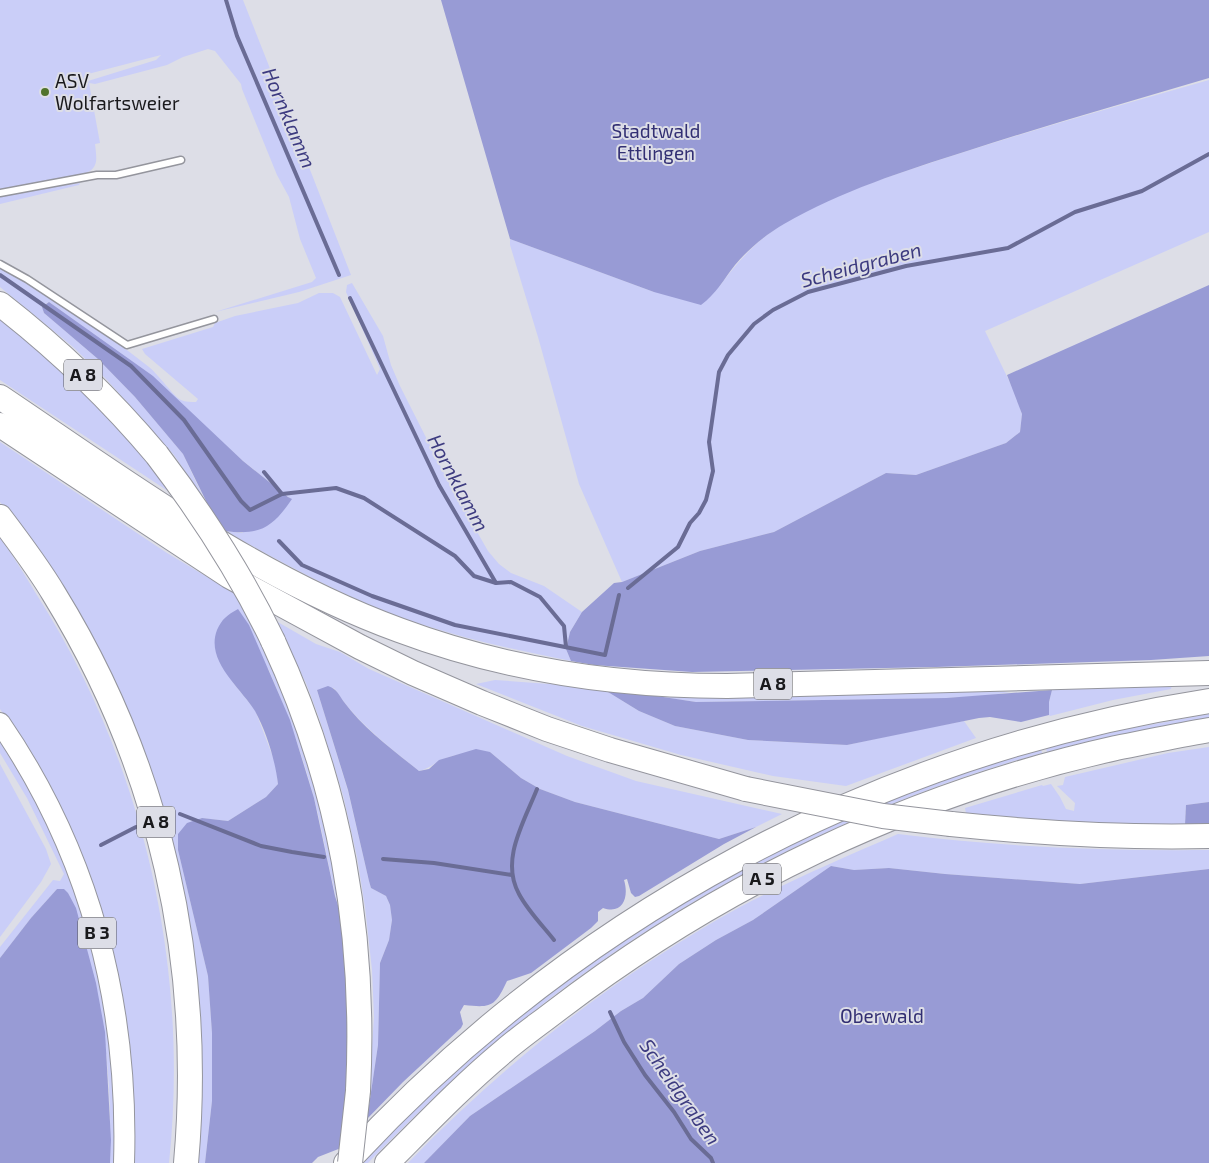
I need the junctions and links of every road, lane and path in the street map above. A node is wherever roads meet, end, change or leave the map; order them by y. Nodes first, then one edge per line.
1 (181, 160) dead end
2 (0, 192) edge
3 (0, 264) edge
4 (0, 304) edge
5 (214, 319) dead end
6 (0, 397) edge
7 (0, 425) edge
8 (0, 517) edge
9 (1209, 673) edge
10 (1209, 701) edge
11 (0, 723) edge
12 (1209, 730) edge
13 (1209, 836) edge
14 (124, 1163) edge
15 (186, 1163) edge
16 (348, 1163) edge
17 (387, 1163) edge

1 - 2 lane
3 - 5 lane
4 - 16 highway, A 8, bridge
6 - 9 highway, A 8
7 - 13 highway, bridge
8 - 15 highway, A 8
10 - 16 highway, A 5
11 - 14 main road, B 3
12 - 17 highway, A 5

